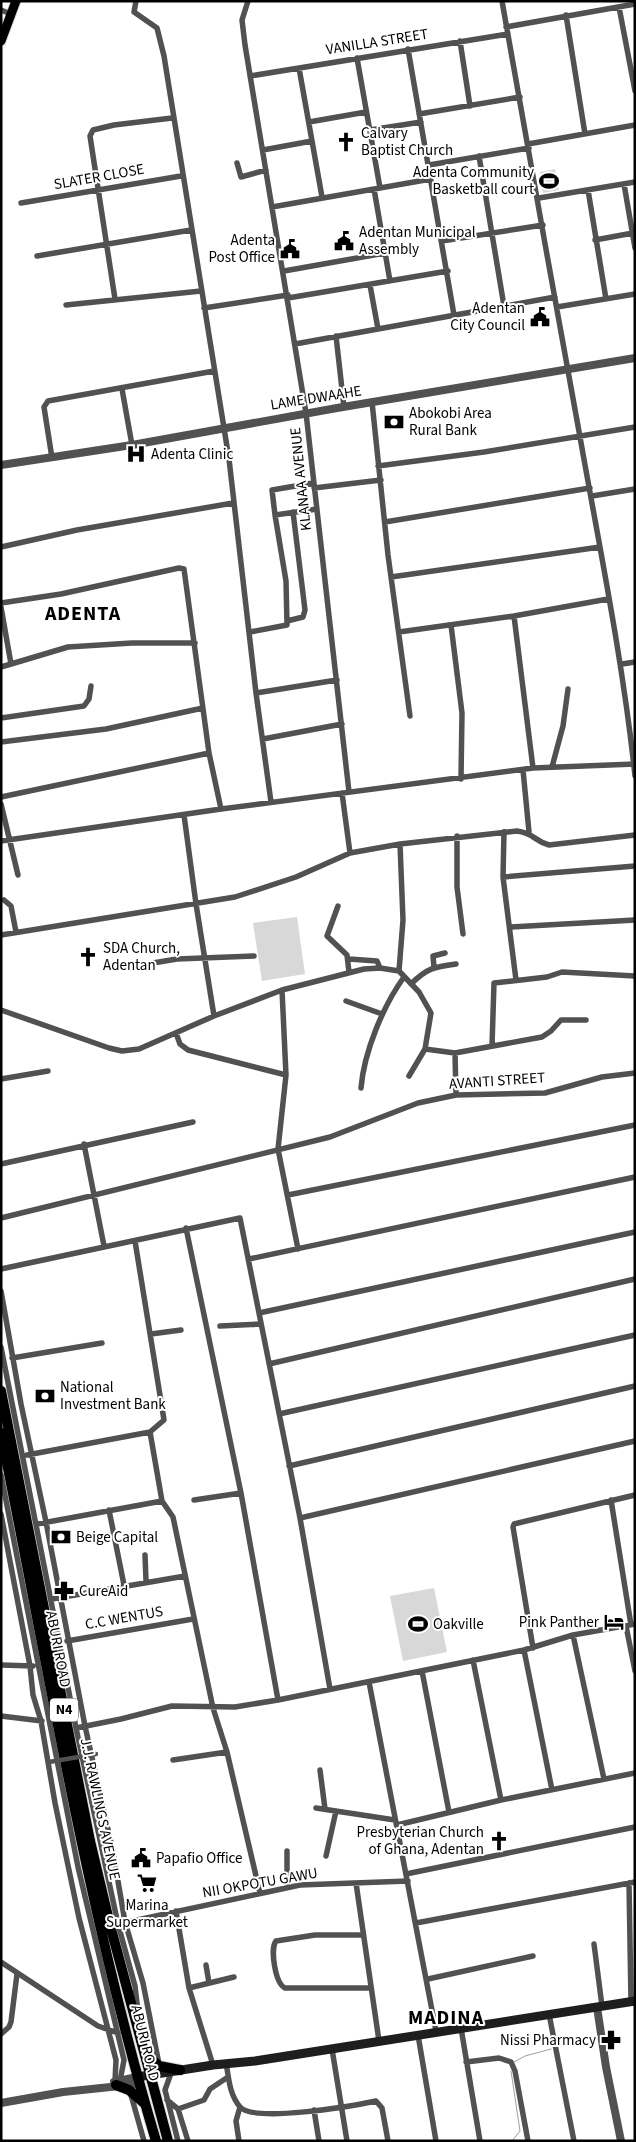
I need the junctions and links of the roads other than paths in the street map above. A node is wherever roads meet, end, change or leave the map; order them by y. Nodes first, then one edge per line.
1 (16, 1) edge
2 (136, 1) edge
3 (248, 1) edge
4 (502, 1) edge
5 (635, 4) edge
6 (620, 7) junction
7 (1, 10) edge
8 (11, 14) junction
9 (566, 15) junction
10 (506, 26) junction
11 (508, 34) junction
12 (1, 41) edge
13 (460, 41) junction
14 (408, 49) junction
15 (632, 55) edge
16 (357, 58) junction
17 (299, 68) junction
18 (250, 76) junction
19 (635, 91) edge
20 (520, 97) junction
21 (470, 106) junction
22 (366, 112) junction
23 (419, 114) junction
24 (172, 118) junction
25 (309, 122) junction
26 (421, 122) junction
27 (635, 125) edge
28 (370, 130) junction
29 (585, 134) junction
30 (312, 141) junction
31 (529, 146) junction
32 (263, 150) junction
33 (479, 156) junction
34 (237, 163) dead end
35 (429, 165) junction
36 (266, 170) junction
37 (181, 176) junction
38 (432, 179) junction
39 (635, 182) edge
40 (624, 184) junction
41 (377, 188) junction
42 (588, 190) junction
43 (98, 191) junction
44 (322, 197) junction
45 (539, 198) junction
46 (21, 203) dead end
47 (272, 206) junction
48 (543, 225) junction
49 (191, 230) junction
50 (492, 232) junction
51 (633, 233) junction
52 (595, 240) junction
53 (442, 241) junction
54 (107, 245) junction
55 (635, 248) edge
56 (385, 253) junction
57 (37, 256) dead end
58 (284, 271) junction
59 (448, 271) junction
60 (390, 282) junction
61 (370, 285) junction
62 (201, 291) junction
63 (635, 294) edge
64 (288, 297) junction
65 (555, 297) junction
66 (115, 299) junction
67 (606, 299) junction
68 (66, 305) dead end
69 (504, 306) junction
70 (557, 307) junction
71 (204, 308) junction
72 (454, 315) junction
73 (378, 329) junction
74 (336, 336) junction
75 (295, 344) junction
76 (635, 358) edge
77 (569, 369) junction
78 (214, 371) junction
79 (122, 389) junction
80 (372, 402) junction
81 (344, 407) junction
82 (306, 413) junction
83 (224, 427) junction
84 (635, 427) edge
85 (580, 437) junction
86 (132, 445) junction
87 (52, 458) junction
88 (1, 465) edge
89 (378, 466) junction
90 (380, 480) junction
91 (313, 486) junction
92 (590, 488) junction
93 (635, 488) edge
94 (592, 496) junction
95 (233, 503) junction
96 (317, 509) junction
97 (293, 512) junction
98 (275, 515) junction
99 (385, 522) junction
100 (600, 546) junction
101 (1, 547) edge
102 (391, 577) junction
103 (608, 599) junction
104 (1, 603) edge
105 (1, 607) edge
106 (514, 616) junction
107 (288, 621) junction
108 (451, 624) junction
109 (250, 632) junction
110 (399, 632) junction
111 (195, 643) junction
112 (635, 662) edge
113 (11, 664) junction
114 (622, 664) junction
115 (1, 667) edge
116 (337, 680) junction
117 (91, 686) dead end
118 (568, 689) dead end
119 (256, 693) junction
120 (203, 708) junction
121 (410, 716) dead end
122 (1, 718) edge
123 (342, 724) junction
124 (263, 739) junction
125 (1, 742) edge
126 (208, 753) junction
127 (634, 764) edge
128 (552, 766) junction
129 (533, 768) junction
130 (523, 770) junction
131 (635, 776) edge
132 (461, 779) junction
133 (349, 792) junction
134 (342, 793) junction
135 (1, 797) edge
136 (271, 802) junction
137 (1, 804) edge
138 (221, 809) junction
139 (184, 815) junction
140 (504, 832) junction
141 (529, 832) junction
142 (635, 835) edge
143 (457, 836) junction
144 (9, 840) junction
145 (1, 841) edge
146 (400, 844) junction
147 (350, 853) junction
148 (635, 866) edge
149 (18, 875) dead end
150 (503, 877) junction
151 (4, 900) dead end
152 (196, 904) junction
153 (338, 906) dead end
154 (635, 920) edge
155 (510, 927) junction
156 (16, 932) junction
157 (463, 934) dead end
158 (1, 935) edge
159 (445, 953) dead end
160 (254, 956) dead end
161 (204, 959) junction
162 (349, 959) junction
163 (147, 964) dead end
164 (456, 964) dead end
165 (434, 967) junction
166 (380, 968) junction
167 (398, 971) junction
168 (349, 972) junction
169 (404, 976) junction
170 (635, 976) edge
171 (516, 980) junction
172 (411, 984) junction
173 (282, 990) junction
174 (346, 1002) dead end
175 (1, 1010) edge
176 (382, 1014) junction
177 (214, 1016) junction
178 (586, 1020) dead end
179 (176, 1033) junction
180 (492, 1046) junction
181 (425, 1049) junction
182 (454, 1053) junction
183 (48, 1071) dead end
184 (635, 1073) edge
185 (286, 1075) junction
186 (409, 1076) dead end
187 (1, 1079) edge
188 (361, 1088) dead end
189 (456, 1095) junction
190 (193, 1122) dead end
191 (635, 1125) edge
192 (84, 1144) junction
193 (278, 1149) junction
194 (1, 1164) edge
195 (635, 1177) edge
196 (95, 1195) junction
197 (288, 1195) junction
198 (1, 1218) edge
199 (186, 1228) junction
200 (635, 1232) edge
201 (135, 1241) junction
202 (104, 1246) junction
203 (298, 1249) junction
204 (249, 1259) junction
205 (1, 1269) edge
206 (635, 1279) edge
207 (1, 1291) edge
208 (259, 1313) junction
209 (261, 1324) junction
210 (220, 1326) dead end
211 (180, 1330) dead end
212 (151, 1334) junction
213 (635, 1334) edge
214 (102, 1343) dead end
215 (1, 1347) edge
216 (12, 1358) junction
217 (269, 1364) junction
218 (635, 1386) edge
219 (1, 1391) edge
220 (279, 1414) junction
221 (24, 1420) junction
222 (16, 1421) junction
223 (150, 1432) junction
224 (1, 1433) edge
225 (635, 1441) edge
226 (30, 1454) junction
227 (23, 1455) junction
228 (289, 1466) junction
229 (1, 1475) edge
230 (242, 1493) junction
231 (635, 1495) edge
232 (194, 1500) dead end
233 (611, 1500) junction
234 (162, 1501) junction
235 (109, 1510) junction
236 (1, 1514) edge
237 (300, 1518) junction
238 (11, 1522) junction
239 (46, 1522) junction
240 (2, 1524) edge
241 (37, 1524) junction
242 (144, 1556) dead end
243 (185, 1576) junction
244 (146, 1582) junction
245 (124, 1585) junction
246 (60, 1597) junction
247 (52, 1599) junction
248 (49, 1612) junction
249 (193, 1619) junction
250 (631, 1625) edge
251 (36, 1633) junction
252 (572, 1635) junction
253 (68, 1641) junction
254 (60, 1643) junction
255 (533, 1648) junction
256 (524, 1650) junction
257 (474, 1660) junction
258 (1, 1665) edge
259 (38, 1665) junction
260 (30, 1666) junction
261 (422, 1671) junction
262 (635, 1671) edge
263 (369, 1682) junction
264 (330, 1689) junction
265 (278, 1700) junction
266 (212, 1708) junction
267 (1, 1716) edge
268 (41, 1721) junction
269 (49, 1723) junction
270 (84, 1726) junction
271 (76, 1728) junction
272 (227, 1752) junction
273 (96, 1754) dead end
274 (173, 1760) dead end
275 (49, 1762) dead end
276 (320, 1770) dead end
277 (635, 1773) edge
278 (604, 1779) junction
279 (552, 1790) junction
280 (501, 1800) junction
281 (316, 1808) dead end
282 (325, 1810) junction
283 (336, 1811) junction
284 (449, 1812) junction
285 (396, 1823) junction
286 (635, 1827) edge
287 (95, 1840) junction
288 (287, 1851) dead end
289 (326, 1856) dead end
290 (406, 1874) junction
291 (408, 1881) junction
292 (632, 1882) edge
293 (356, 1883) junction
294 (287, 1887) junction
295 (260, 1893) junction
296 (176, 1911) junction
297 (125, 1922) junction
298 (416, 1923) junction
299 (632, 1923) edge
300 (96, 1924) junction
301 (118, 1924) junction
302 (363, 1935) junction
303 (594, 1944) dead end
304 (533, 1956) dead end
305 (1, 1962) edge
306 (206, 1965) dead end
307 (17, 1974) junction
308 (234, 1977) dead end
309 (428, 1980) junction
310 (209, 1983) junction
311 (189, 1988) junction
312 (371, 1988) junction
313 (633, 2001) edge
314 (600, 2006) junction
315 (549, 2014) junction
316 (138, 2026) junction
317 (461, 2028) junction
318 (107, 2030) junction
319 (118, 2032) junction
320 (436, 2032) junction
321 (1, 2034) edge
322 (418, 2035) junction
323 (379, 2041) junction
324 (332, 2049) junction
325 (145, 2052) junction
326 (466, 2062) junction
327 (213, 2064) junction
328 (229, 2064) junction
329 (159, 2066) junction
330 (180, 2070) junction
331 (170, 2076) junction
332 (228, 2077) junction
333 (145, 2079) junction
334 (115, 2083) junction
335 (129, 2090) junction
336 (167, 2100) junction
337 (1, 2103) edge
338 (146, 2106) junction
339 (240, 2107) junction
340 (342, 2107) junction
341 (178, 2109) junction
342 (314, 2110) junction
343 (154, 2138) edge
344 (144, 2141) edge
345 (168, 2141) edge
346 (178, 2141) edge
347 (188, 2141) edge
348 (239, 2141) edge
349 (319, 2141) edge
350 (347, 2141) edge
351 (388, 2141) edge
352 (436, 2141) edge
353 (480, 2141) edge
354 (528, 2141) edge
355 (574, 2141) edge
356 (621, 2141) edge

1 - 8 main road
2 - 24 street
3 - 18 street, KLANAA AVENUE
4 - 10 street
5 - 6 street
6 - 9 street
6 - 15 street
7 - 8 street
8 - 12 main road
9 - 10 street
9 - 29 street
10 - 11 street
11 - 13 street, VANILLA STREET
11 - 20 street
13 - 14 street, VANILLA STREET
13 - 21 street
14 - 16 street, VANILLA STREET
14 - 23 street
15 - 19 street
16 - 17 street, VANILLA STREET
16 - 22 street
17 - 18 street, VANILLA STREET
17 - 25 street
18 - 32 street, KLANAA AVENUE
20 - 21 street
20 - 31 street
21 - 23 street
22 - 25 street
22 - 28 street
23 - 26 street
24 - 37 street
24 - 43 street
25 - 30 street
26 - 28 street
26 - 35 street
27 - 29 street
28 - 41 street
29 - 31 street
30 - 32 street
30 - 44 street
31 - 33 street
31 - 45 street
32 - 36 street, KLANAA AVENUE
33 - 35 street
33 - 50 street
34 - 36 street
35 - 38 street
36 - 47 street, KLANAA AVENUE
37 - 43 street, SLATER CLOSE
37 - 49 street
38 - 41 street
38 - 53 street
39 - 40 street
40 - 42 street
40 - 51 street
41 - 44 street
41 - 56 street
42 - 45 street
42 - 52 street
43 - 46 street, SLATER CLOSE
43 - 54 street
44 - 47 street
45 - 48 street
47 - 58 street, KLANAA AVENUE
48 - 50 street
48 - 65 street
49 - 54 street
49 - 62 street
50 - 53 street
50 - 69 street
51 - 52 street
51 - 55 street
52 - 67 street
53 - 59 street
54 - 57 street
54 - 66 street
56 - 58 street
56 - 60 street
58 - 64 street, KLANAA AVENUE
59 - 60 street
59 - 72 street
60 - 61 street
61 - 64 street
61 - 73 street
62 - 66 street
62 - 71 street
63 - 67 street
64 - 71 street
64 - 75 street, KLANAA AVENUE
65 - 69 street
65 - 70 street
66 - 68 street
67 - 70 street
69 - 72 street
70 - 77 street
71 - 78 street
72 - 73 street
73 - 74 street
74 - 75 street
74 - 81 street
75 - 82 street, KLANAA AVENUE
76 - 77 street, LAME DWAAHE
77 - 80 street, LAME DWAAHE
77 - 85 street
78 - 79 street
78 - 83 street
79 - 86 street
79 - 87 street
80 - 81 street, LAME DWAAHE
80 - 89 street
81 - 82 street, LAME DWAAHE
82 - 83 street, LAME DWAAHE
82 - 91 street, KLANAA AVENUE
83 - 86 street, LAME DWAAHE
83 - 95 street
84 - 85 street
85 - 89 street
85 - 92 street
86 - 87 street, LAME DWAAHE
87 - 88 street, LAME DWAAHE
89 - 90 street
90 - 91 street
90 - 99 street
91 - 96 street, KLANAA AVENUE
91 - 98 street
92 - 94 street
92 - 99 street
93 - 94 street
94 - 100 street
95 - 101 street
95 - 109 street
96 - 97 street
96 - 116 street, KLANAA AVENUE
97 - 98 street
97 - 107 street
98 - 107 street
99 - 102 street
100 - 102 street
100 - 103 street
102 - 110 street
103 - 106 street
103 - 114 street
104 - 111 street
105 - 113 street
106 - 108 street
106 - 129 street
107 - 109 street
108 - 110 street
108 - 132 street
109 - 119 street
110 - 121 street
111 - 113 street
111 - 120 street
112 - 114 street
113 - 115 street
114 - 127 street
116 - 119 street
116 - 123 street, KLANAA AVENUE
117 - 122 street
118 - 128 street
119 - 124 street
120 - 125 street
120 - 126 street
123 - 124 street
123 - 133 street, KLANAA AVENUE
124 - 136 street
126 - 135 street
126 - 138 street
127 - 128 street
127 - 131 street
128 - 129 street
129 - 130 street
130 - 132 street
130 - 141 street
132 - 133 street
133 - 134 street
134 - 136 street
134 - 147 street
136 - 138 street
137 - 144 street
138 - 139 street
139 - 144 street
139 - 152 street
140 - 141 street
140 - 143 street
140 - 150 street
141 - 142 street
143 - 146 street
143 - 157 street
144 - 145 street
144 - 149 street
146 - 147 street
146 - 167 street
147 - 152 street
148 - 150 street
150 - 155 street
151 - 156 street
152 - 156 street
152 - 161 street
153 - 162 street
154 - 155 street
155 - 171 street
156 - 158 street
159 - 165 street
160 - 161 street
161 - 163 street
161 - 177 street
162 - 166 street
162 - 168 street
164 - 165 street
165 - 172 street
166 - 167 street
166 - 168 street
167 - 169 street
168 - 173 street
169 - 172 street
169 - 176 street
170 - 171 street
171 - 180 street
172 - 181 street
173 - 177 street
173 - 185 street
174 - 176 street
175 - 179 street
176 - 188 street
177 - 179 street
178 - 180 street
179 - 185 street
180 - 182 street
181 - 182 street
181 - 186 street
182 - 189 street
183 - 187 street
184 - 189 street, AVANTI STREET
185 - 193 street
189 - 193 street, AVANTI STREET
190 - 192 street
191 - 197 street
192 - 194 street
192 - 196 street
193 - 196 street, AVANTI STREET
193 - 197 street
195 - 203 street
196 - 198 street, AVANTI STREET
196 - 202 street
197 - 203 street
199 - 201 street
199 - 204 street
199 - 230 street
200 - 208 street
201 - 202 street
201 - 212 street
202 - 205 street
203 - 204 street
204 - 208 street
206 - 217 street
207 - 216 street
208 - 209 street
209 - 210 street
209 - 217 street
211 - 212 street
212 - 223 street
213 - 220 street
214 - 216 street
215 - 222 street
216 - 221 street
217 - 220 street
218 - 228 street
219 - 248 highway, J.J. RAWLINGS AVENUE / N4
220 - 228 street
221 - 222 street
221 - 226 street
222 - 227 street
223 - 226 street
223 - 234 street
224 - 251 highway, ABURI ROAD / N4
225 - 237 street
226 - 227 street
226 - 239 street
227 - 241 street
228 - 237 street
229 - 238 street
230 - 232 street
230 - 265 street
231 - 233 street
233 - 250 street
233 - 255 street
234 - 235 street
234 - 243 street
235 - 239 street
235 - 245 street
236 - 240 street
237 - 264 street
238 - 240 street
238 - 251 street
239 - 241 street
239 - 246 street
240 - 260 street
241 - 247 street
242 - 244 street
243 - 244 street
243 - 249 street
244 - 245 street
245 - 246 street
246 - 247 street
246 - 253 street
247 - 248 street
248 - 254 street
248 - 287 highway, J.J. RAWLINGS AVENUE / N4
249 - 253 street, C.C WENTUS
249 - 266 street
250 - 252 street
250 - 262 street
251 - 259 street
251 - 300 highway, ABURI ROAD / N4
252 - 255 street
252 - 278 street
253 - 254 street, C.C WENTUS
253 - 270 street
254 - 271 street
255 - 256 street
256 - 257 street
256 - 279 street
257 - 261 street
257 - 280 street
258 - 260 street
259 - 260 street
259 - 269 street
260 - 268 street
261 - 263 street
261 - 284 street
263 - 264 street
263 - 285 street
264 - 265 street
265 - 266 street
266 - 270 street
266 - 272 street
267 - 268 street
268 - 269 street
268 - 318 street
269 - 300 street
270 - 271 street
270 - 297 street
271 - 287 street
272 - 274 street
272 - 295 street
273 - 275 street, bridge
276 - 282 street
277 - 278 street
278 - 279 street
279 - 280 street
280 - 284 street
281 - 282 street
282 - 283 street
283 - 285 street
283 - 289 street
284 - 285 street
285 - 290 street
286 - 290 street
287 - 301 street
287 - 316 highway, J.J. RAWLINGS AVENUE / N4
288 - 294 street
290 - 291 street
291 - 293 street, NII OKPOTU GAWU
291 - 298 street
292 - 298 street
292 - 299 street
293 - 294 street, NII OKPOTU GAWU
293 - 302 street
294 - 295 street, NII OKPOTU GAWU
295 - 296 street, NII OKPOTU GAWU
296 - 297 street, NII OKPOTU GAWU
296 - 311 street
297 - 301 street, NII OKPOTU GAWU
297 - 329 street
298 - 309 street
299 - 313 street
300 - 319 street
300 - 333 highway, ABURI ROAD / N4
301 - 316 street
302 - 312 street
302 - 312 street
303 - 314 street
304 - 309 street
305 - 307 street
306 - 310 street
307 - 318 street
307 - 321 street
308 - 310 street
309 - 320 street
310 - 311 street
311 - 327 street
312 - 323 street
313 - 314 main road
314 - 315 main road
314 - 356 street
315 - 317 main road
315 - 355 street
316 - 325 highway, J.J. RAWLINGS AVENUE / N4
317 - 320 main road
317 - 326 street
318 - 319 street
318 - 334 street
319 - 334 street
320 - 322 main road
322 - 323 main road
322 - 352 street
323 - 324 main road
324 - 328 main road
324 - 340 street
325 - 329 highway
325 - 333 highway, J.J. RAWLINGS AVENUE / N4
326 - 353 street
326 - 354 street
327 - 328 main road
327 - 330 main road
328 - 331 main road
328 - 332 street
329 - 330 highway
330 - 333 main road
331 - 333 main road
331 - 336 street
332 - 339 street
332 - 341 street
333 - 334 street
333 - 338 highway, ABURI ROAD / N4
333 - 345 highway, J.J. RAWLINGS AVENUE / N4
334 - 335 highway
334 - 337 street
335 - 338 highway
335 - 344 street
336 - 341 street
336 - 346 street
338 - 343 highway, ABURI ROAD / N4
339 - 342 street
339 - 348 street
340 - 342 street
340 - 350 street
340 - 351 street
341 - 347 street
342 - 349 street

